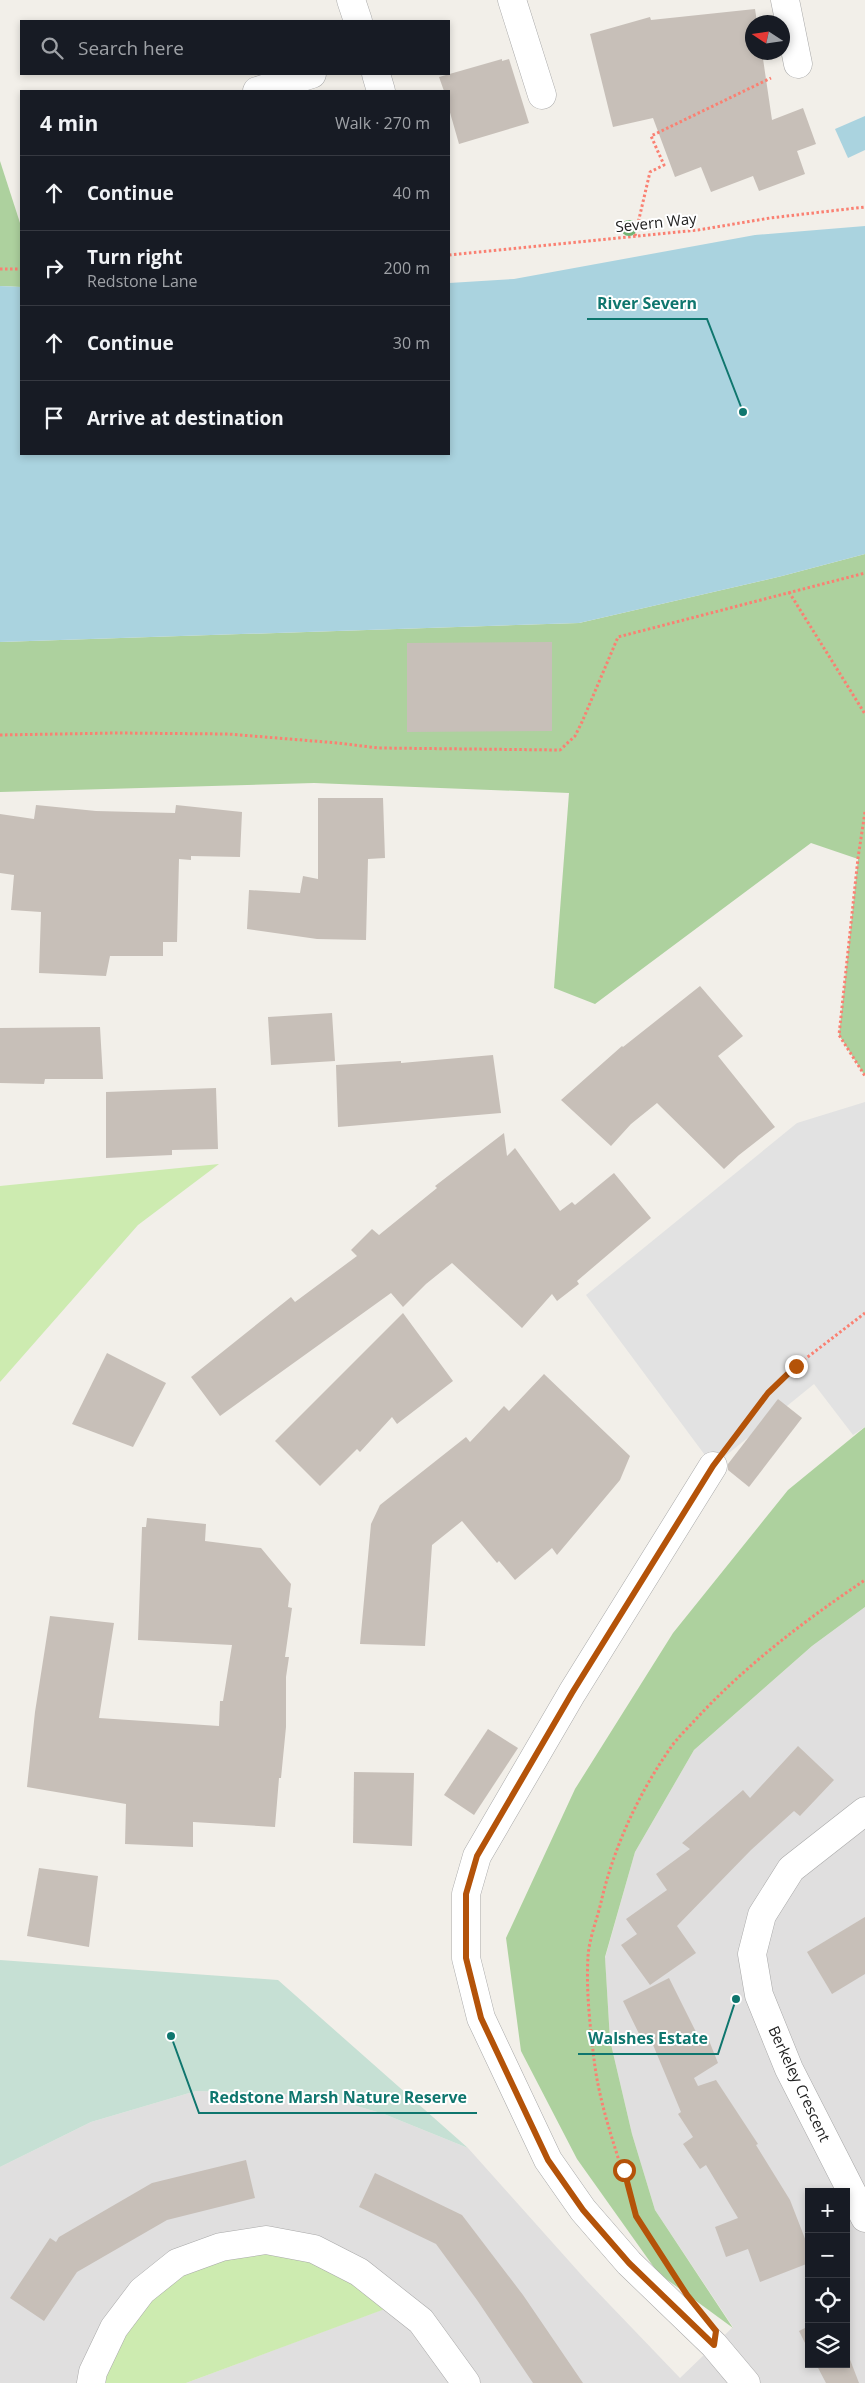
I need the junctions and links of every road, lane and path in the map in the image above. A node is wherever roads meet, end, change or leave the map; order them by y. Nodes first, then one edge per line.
1 (351, 0) edge
2 (512, 0) edge
3 (785, 0) edge
4 (358, 20) edge
5 (798, 64) joint
6 (309, 75) edge
7 (376, 75) edge
8 (260, 90) edge
9 (381, 90) edge
10 (542, 95) dead end
11 (865, 207) edge
12 (635, 236) junction
13 (450, 255) edge
14 (0, 269) edge
15 (20, 269) edge
16 (865, 574) edge
17 (789, 592) junction
18 (865, 714) edge
19 (0, 735) edge
20 (865, 812) edge
21 (865, 1076) edge
22 (865, 1313) edge
23 (713, 1466) joint
24 (865, 1580) edge
25 (865, 1811) edge
26 (865, 2218) edge
27 (645, 2230) dead end
28 (91, 2383) edge
29 (466, 2383) edge
30 (746, 2383) edge

1 - 4 street
2 - 10 street
3 - 5 street
5 - 12 path
6 - 8 street
7 - 9 street
11 - 12 path, Severn Way
12 - 13 path, Severn Way
14 - 15 path
16 - 17 path
17 - 18 path
17 - 19 path
20 - 21 path
22 - 23 path
23 - 30 street
24 - 27 path
25 - 26 street, Berkeley Crescent
28 - 29 street

